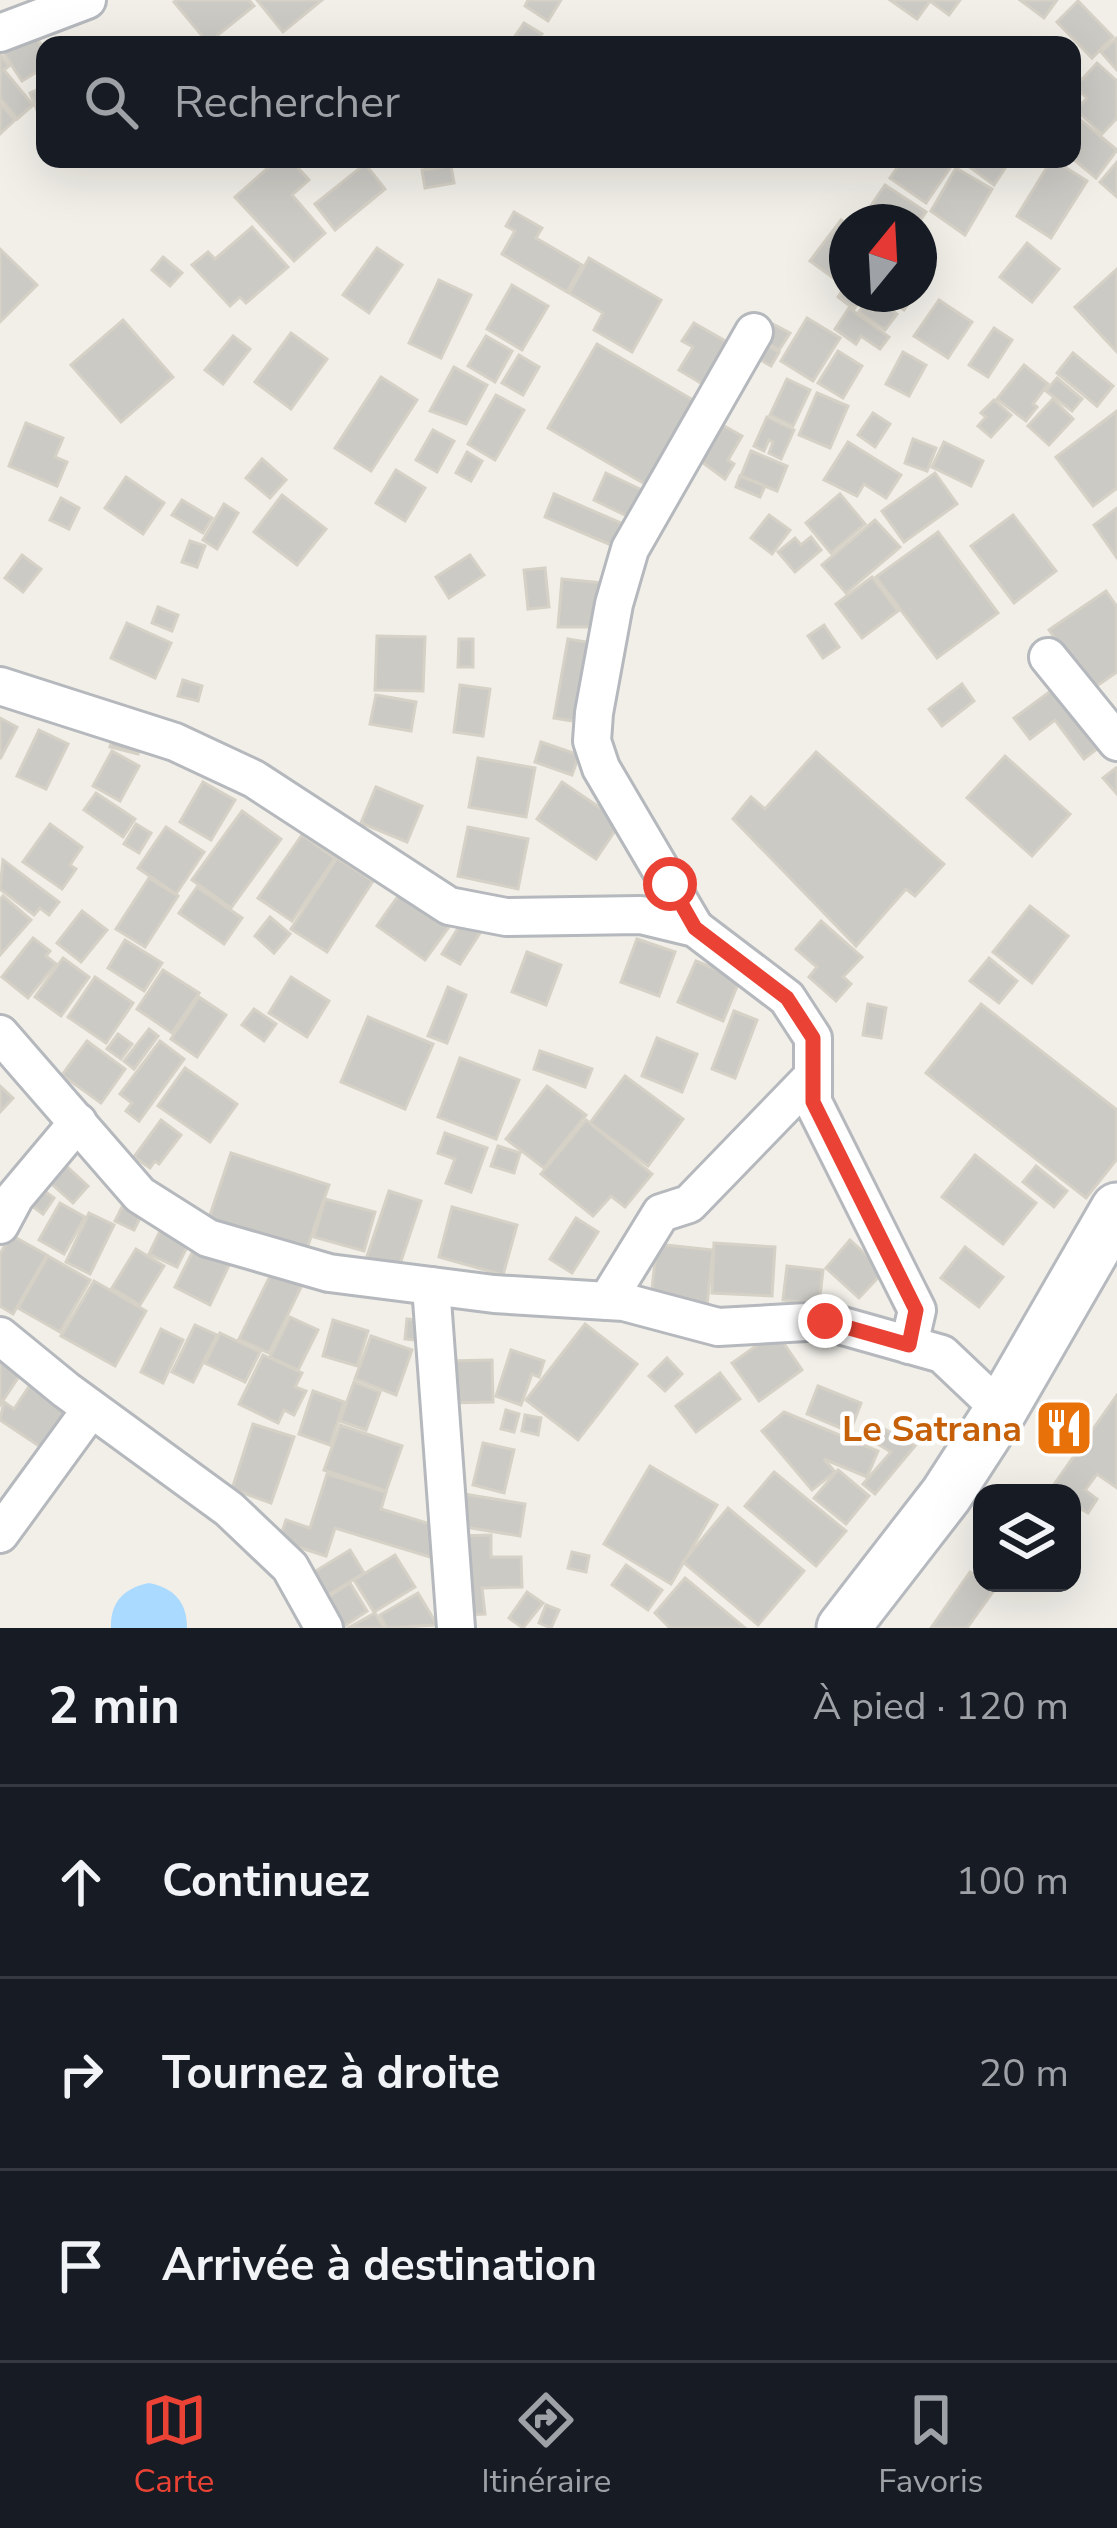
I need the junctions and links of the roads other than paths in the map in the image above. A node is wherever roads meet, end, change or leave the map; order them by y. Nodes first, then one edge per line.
1 (87, 0) edge
2 (0, 33) edge
3 (754, 332) dead end
4 (1048, 657) dead end
5 (0, 686) edge
6 (1117, 742) edge
7 (695, 928) junction
8 (0, 1034) edge
9 (813, 1076) junction
10 (78, 1122) junction
11 (1117, 1209) edge
12 (0, 1225) edge
13 (431, 1286) junction
14 (608, 1301) junction
15 (0, 1336) edge
16 (909, 1345) junction
17 (92, 1408) junction
18 (1001, 1410) junction
19 (0, 1534) edge
20 (324, 1628) edge
21 (456, 1628) edge
22 (843, 1628) edge

1 - 2 street
3 - 7 street
4 - 6 street
5 - 7 street
7 - 9 street
8 - 10 street
9 - 14 street
9 - 16 street
10 - 12 street
10 - 13 street
11 - 18 main road
13 - 14 street
13 - 21 street
14 - 16 street
15 - 17 street
16 - 18 street
17 - 19 street
17 - 20 street
18 - 22 main road

